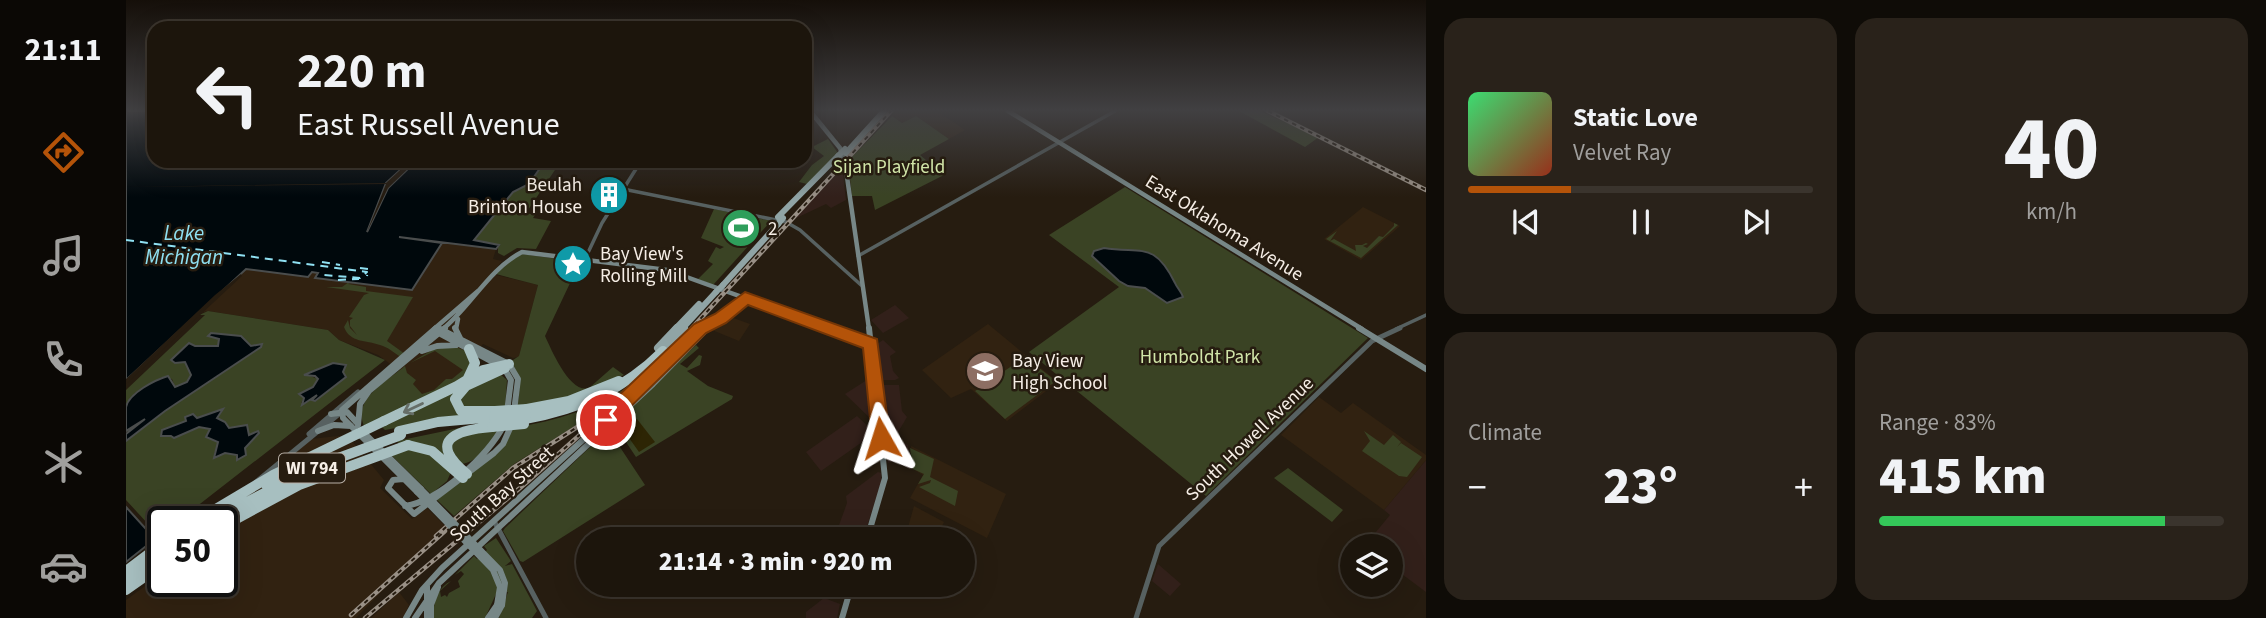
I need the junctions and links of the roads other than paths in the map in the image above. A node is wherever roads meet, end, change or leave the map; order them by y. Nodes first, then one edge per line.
1 (831, 140) edge
2 (856, 140) edge
3 (1055, 140) edge
4 (1065, 140) edge
5 (1060, 143) junction
6 (637, 168) edge
7 (624, 189) junction
8 (858, 256) junction
9 (584, 259) junction
10 (862, 285) junction
11 (483, 288) junction
12 (745, 298) junction
13 (461, 314) junction
14 (1426, 316) edge
15 (439, 331) junction
16 (1376, 338) junction
17 (464, 344) junction
18 (871, 344) junction
19 (661, 350) junction
20 (416, 354) junction
21 (506, 366) junction
22 (1426, 369) edge
23 (467, 380) junction
24 (367, 389) junction
25 (627, 405) junction
26 (342, 411) junction
27 (331, 414) junction
28 (525, 417) junction
29 (494, 419) junction
30 (355, 426) junction
31 (317, 431) junction
32 (304, 440) junction
33 (463, 474) junction
34 (403, 479) junction
35 (419, 491) junction
36 (221, 506) edge
37 (234, 506) edge
38 (237, 506) edge
39 (405, 506) junction
40 (238, 517) edge
41 (494, 521) junction
42 (871, 527) edge
43 (498, 530) junction
44 (147, 556) edge
45 (147, 564) edge
46 (130, 568) edge
47 (147, 578) edge
48 (126, 579) edge
49 (429, 581) junction
50 (439, 583) junction
51 (126, 593) edge
52 (848, 597) edge
53 (425, 601) junction
54 (500, 605) junction
55 (406, 618) edge
56 (415, 618) edge
57 (429, 618) edge
58 (488, 618) edge
59 (495, 618) edge
60 (546, 618) edge
61 (842, 618) edge
62 (1136, 618) edge

1 - 8 main road
2 - 19 main road, bridge
3 - 5 main road, East Oklahoma Avenue
4 - 5 street
5 - 8 street
5 - 16 main road, East Oklahoma Avenue
6 - 7 street
7 - 9 street
7 - 10 street
8 - 10 main road
9 - 11 main road
9 - 12 main road
10 - 18 main road
11 - 13 main road
11 - 15 main road
12 - 18 main road
12 - 25 main road, South Bay Street
13 - 15 main road
13 - 17 main road
14 - 16 street, South Howell Avenue
15 - 17 main road
15 - 20 main road
15 - 24 main road
16 - 22 main road, East Oklahoma Avenue
16 - 62 street, South Howell Avenue
17 - 20 main road
17 - 21 main road
17 - 21 main road
17 - 23 highway
18 - 42 main road
19 - 28 highway
19 - 28 highway
20 - 24 main road
21 - 23 highway
21 - 29 highway
21 - 33 main road
23 -> 36 highway, bridge
24 - 26 main road
24 - 27 street
24 - 30 main road
25 - 41 main road, South Bay Street
25 - 43 main road, South Bay Street
26 - 27 main road
26 - 30 main road
26 - 31 street
27 - 32 street
28 - 29 highway, bridge
28 - 29 highway, bridge
29 - 33 highway
29 - 37 highway, WI 794, bridge
30 - 31 main road
30 - 34 main road
30 - 35 main road
31 - 32 street
32 - 38 street
33 - 39 main road
33 - 39 main road
33 - 40 highway, bridge
34 - 35 main road
34 - 39 main road
35 - 54 main road, bridge
41 - 43 street
41 - 49 main road, South Bay Street
43 - 50 main road, South Bay Street
43 - 60 street
44 - 46 highway
45 - 48 highway
47 - 51 highway
49 - 53 main road
49 - 55 main road, South Bay Street
50 - 53 main road, South Bay Street
50 - 57 main road
52 - 61 main road
53 - 56 main road, South Bay Street
53 - 57 main road
54 - 58 main road
54 - 59 main road

